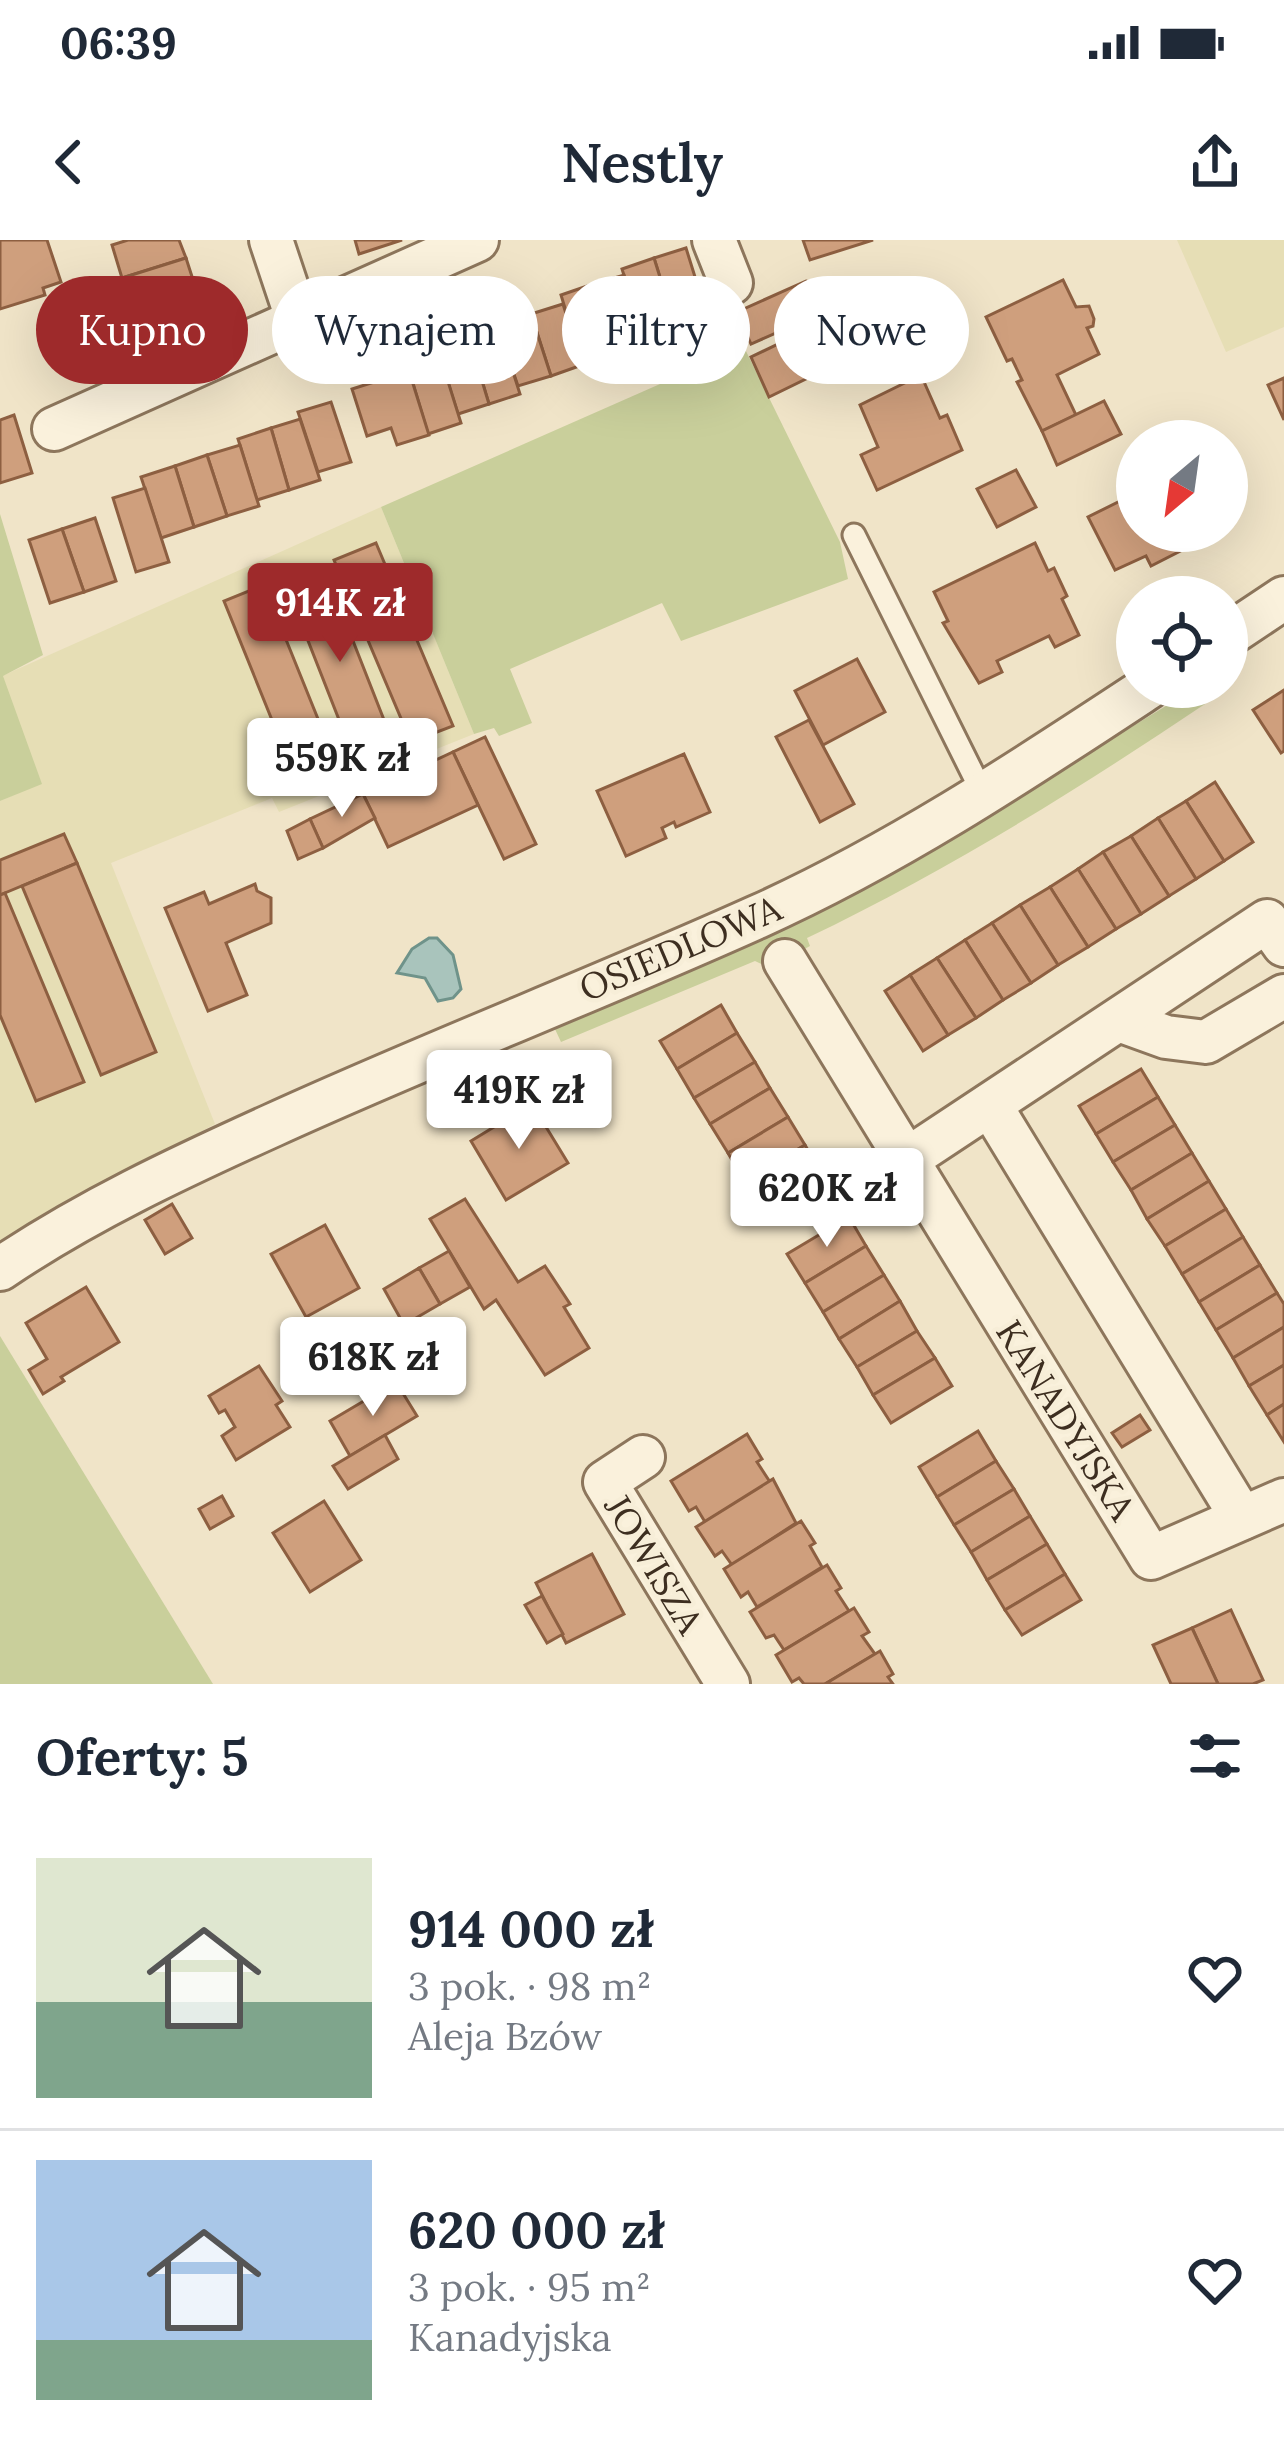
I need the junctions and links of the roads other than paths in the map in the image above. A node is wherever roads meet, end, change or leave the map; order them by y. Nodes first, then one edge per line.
1 (271, 240) edge
2 (477, 240) edge
3 (714, 240) edge
4 (283, 276) edge
5 (397, 276) edge
6 (728, 276) edge
7 (272, 333) edge
8 (54, 429) dead end
9 (854, 535) dead end
10 (1284, 598) edge
11 (1248, 622) edge
12 (1116, 708) edge
13 (982, 792) junction
14 (1276, 933) edge
15 (785, 961) dead end
16 (1284, 996) edge
17 (1119, 1020) junction
18 (990, 1105) junction
19 (906, 1160) junction
20 (0, 1269) edge
21 (643, 1457) dead end
22 (1284, 1500) edge
23 (1242, 1518) junction
24 (728, 1684) edge

1 - 4 street
2 - 5 street
3 - 6 street
7 - 8 street
9 - 13 lane
10 - 11 street
12 - 13 street, OSIEDLOWA
13 - 20 street, OSIEDLOWA
14 - 17 street
15 - 19 street, KANADYJSKA
16 - 17 street
17 - 18 street
18 - 19 street
18 - 23 street
19 - 23 street, KANADYJSKA
21 - 24 street, JOWISZA
22 - 23 street, KANADYJSKA

